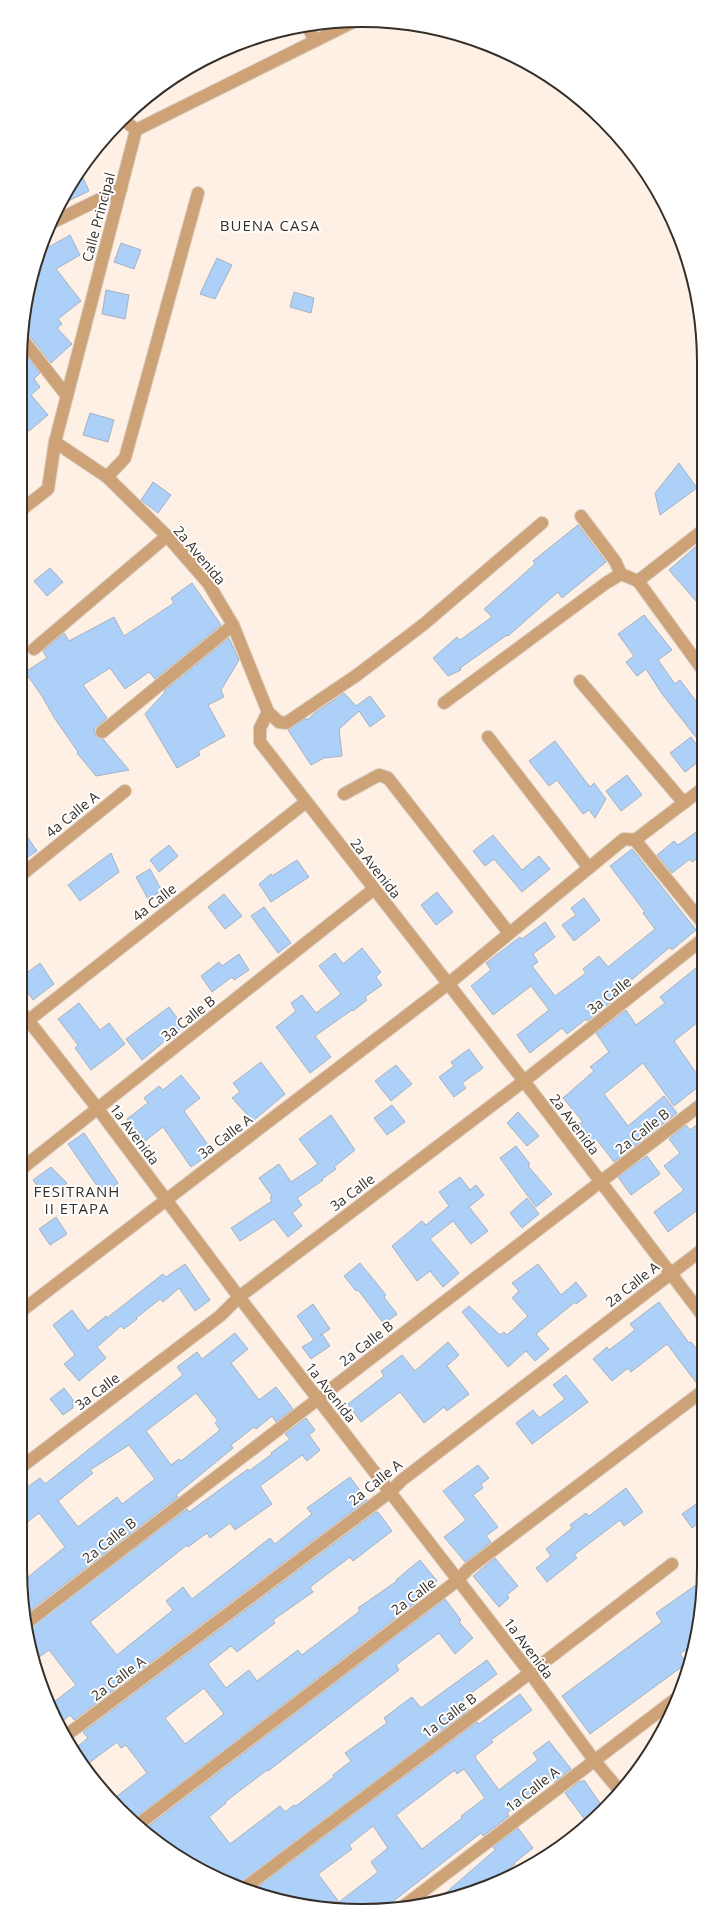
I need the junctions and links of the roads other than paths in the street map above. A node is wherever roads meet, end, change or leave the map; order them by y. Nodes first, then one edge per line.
1 (341, 28) edge
2 (310, 31) edge
3 (315, 41) junction
4 (127, 123) edge
5 (136, 130) junction
6 (121, 188) junction
7 (198, 193) dead end
8 (60, 219) edge
9 (28, 346) edge
10 (67, 396) junction
11 (55, 442) junction
12 (107, 477) junction
13 (27, 506) edge
14 (581, 516) dead end
15 (542, 523) dead end
16 (697, 534) edge
17 (167, 536) junction
18 (622, 574) junction
19 (638, 581) junction
20 (233, 626) junction
21 (34, 649) dead end
22 (697, 663) edge
23 (580, 681) dead end
24 (444, 703) dead end
25 (268, 712) junction
26 (102, 732) dead end
27 (488, 737) dead end
28 (125, 791) dead end
29 (697, 793) edge
30 (344, 794) dead end
31 (306, 802) junction
32 (684, 803) junction
33 (635, 840) junction
34 (589, 868) junction
35 (27, 870) edge
36 (374, 889) junction
37 (697, 916) edge
38 (509, 934) junction
39 (697, 943) edge
40 (448, 984) junction
41 (27, 1021) edge
42 (27, 1026) edge
43 (524, 1081) junction
44 (697, 1108) edge
45 (98, 1109) junction
46 (27, 1165) edge
47 (600, 1182) junction
48 (166, 1200) junction
49 (697, 1253) edge
50 (670, 1273) junction
51 (239, 1297) junction
52 (27, 1307) edge
53 (697, 1308) edge
54 (697, 1395) edge
55 (318, 1399) junction
56 (27, 1463) edge
57 (390, 1492) junction
58 (672, 1564) dead end
59 (458, 1580) junction
60 (31, 1620) edge
61 (530, 1673) junction
62 (667, 1705) edge
63 (70, 1732) edge
64 (594, 1760) junction
65 (616, 1787) edge
66 (142, 1822) edge
67 (249, 1884) edge
68 (411, 1900) edge

1 - 3 street
2 - 3 street
3 - 5 street
4 - 5 street
5 - 6 street, Calle Principal
6 - 8 street
6 - 10 street, Calle Principal
7 - 12 street
9 - 10 street
10 - 11 street, Calle Principal
11 - 12 street, 2a Avenida
11 - 13 street, Calle Principal
12 - 17 street, 2a Avenida
14 - 18 street
15 - 25 street
16 - 19 street
17 - 20 street, 2a Avenida
17 - 21 street
18 - 19 street
18 - 24 street
19 - 22 street
20 - 25 street, 2a Avenida
20 - 26 street
23 - 32 street
25 - 31 street, 2a Avenida
27 - 34 street
28 - 35 street, 4a Calle A
29 - 32 street
30 - 38 street
31 - 36 street, 2a Avenida
31 - 41 street, 4a Calle
32 - 33 street
33 - 34 street, 3a Calle A
33 - 37 street
34 - 38 street, 3a Calle A
36 - 40 street, 2a Avenida
36 - 45 street, 3a Calle B
38 - 40 street, 3a Calle A
39 - 43 street, 3a Calle
40 - 43 street, 2a Avenida
40 - 48 street, 3a Calle A
42 - 45 street, 1a Avenida
43 - 47 street, 2a Avenida
43 - 51 street, 3a Calle
44 - 47 street, 2a Calle B
45 - 46 street, 3a Calle B
45 - 48 street, 1a Avenida
47 - 50 street, 2a Avenida
47 - 55 street, 2a Calle B
48 - 51 street, 1a Avenida
48 - 52 street, 3a Calle A
49 - 50 street, 2a Calle A
50 - 53 street, 2a Avenida
50 - 57 street, 2a Calle A
51 - 55 street, 1a Avenida
51 - 56 street, 3a Calle
54 - 59 street, 2a Calle
55 - 57 street, 1a Avenida
55 - 60 street, 2a Calle B
57 - 59 street, 1a Avenida
57 - 63 street, 2a Calle A
58 - 61 street, 1a Calle B
59 - 61 street, 1a Avenida
59 - 66 street, 2a Calle
61 - 64 street, 1a Avenida
61 - 67 street, 1a Calle B
62 - 64 street, 1a Calle A
64 - 65 street, 1a Avenida
64 - 68 street, 1a Calle A

